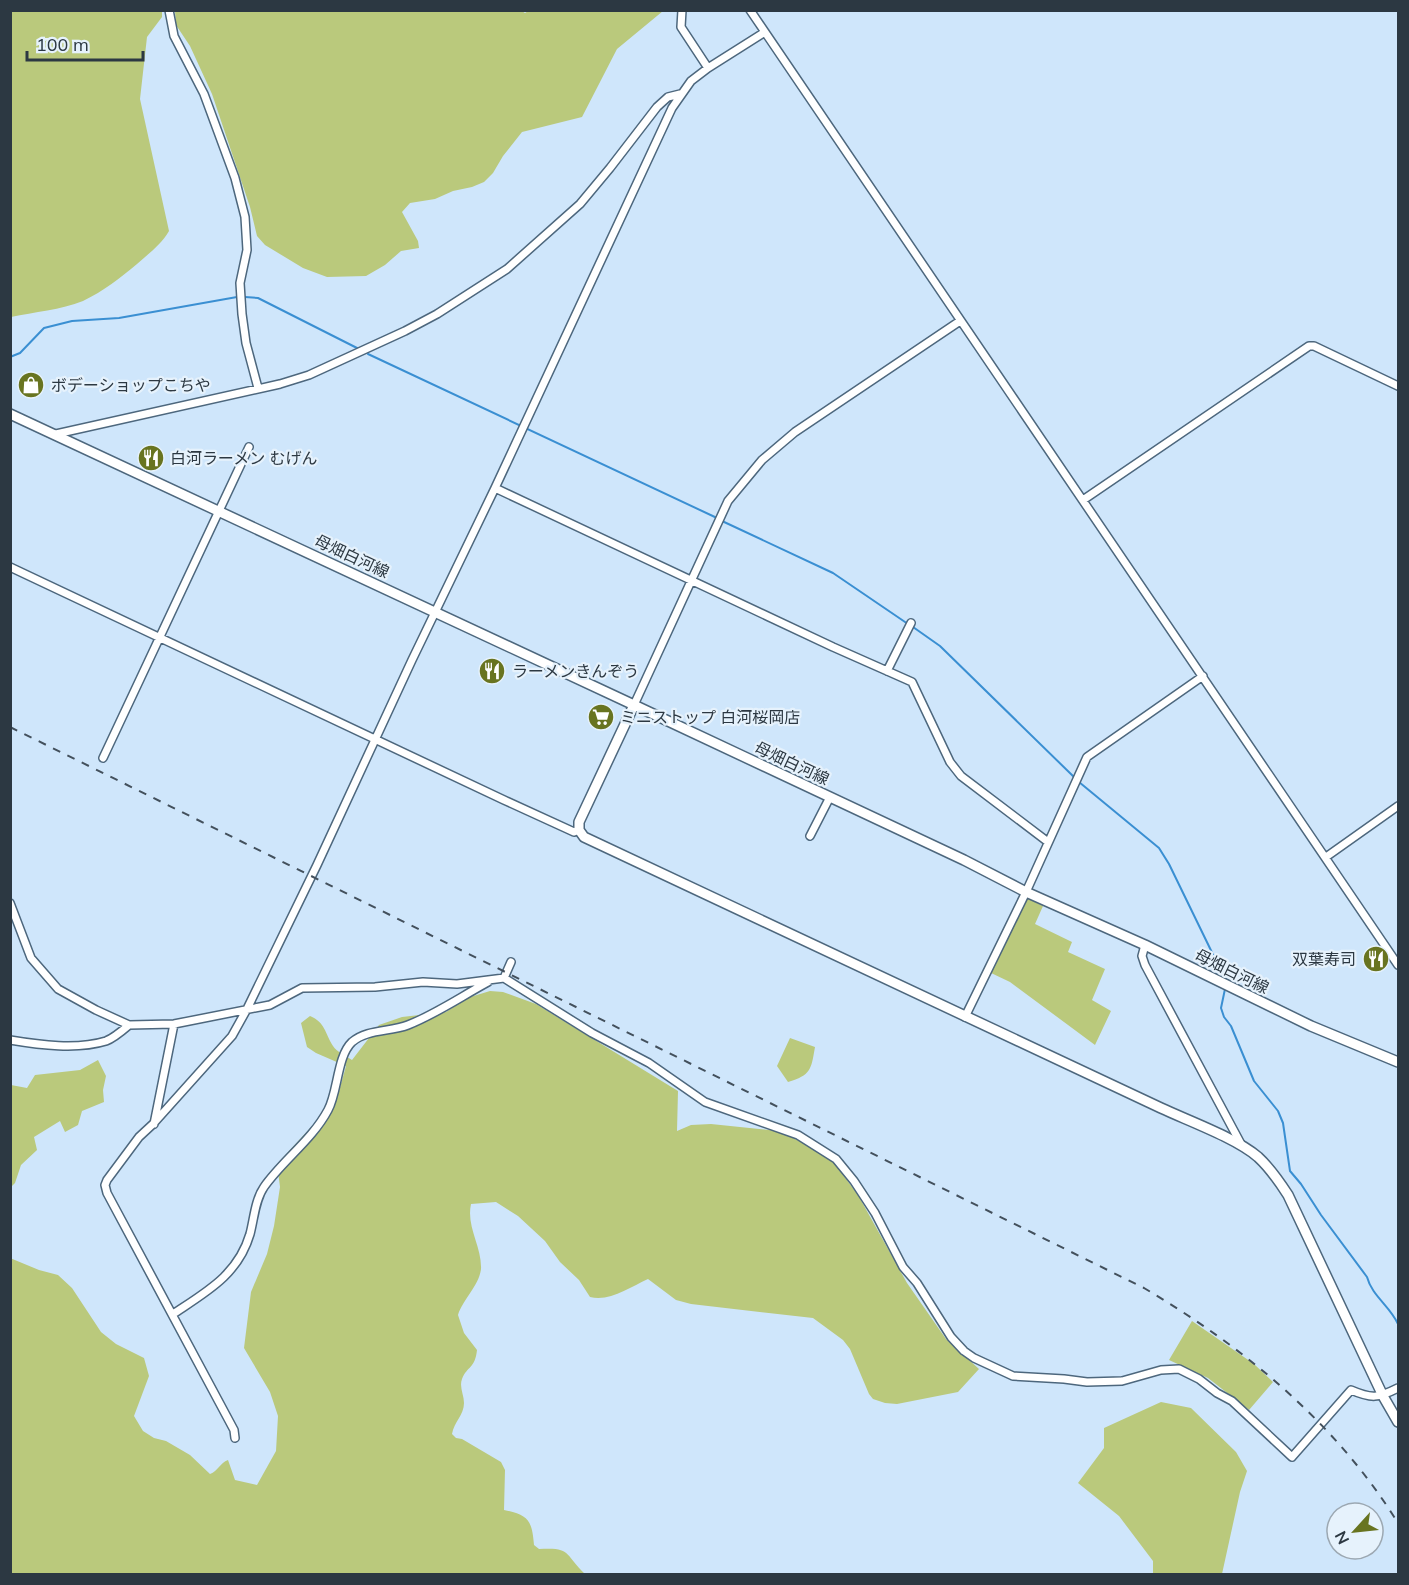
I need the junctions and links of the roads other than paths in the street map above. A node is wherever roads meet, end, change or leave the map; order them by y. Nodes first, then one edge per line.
1 (169, 10) edge
2 (682, 10) edge
3 (750, 10) edge
4 (765, 32) junction
5 (708, 68) junction
6 (680, 94) junction
7 (960, 321) junction
8 (1398, 386) edge
9 (258, 388) junction
10 (10, 414) edge
11 (56, 434) junction
12 (249, 447) dead end
13 (495, 488) junction
14 (1083, 500) junction
15 (219, 511) junction
16 (10, 567) edge
17 (692, 579) junction
18 (435, 612) junction
19 (911, 623) dead end
20 (159, 638) junction
21 (887, 671) junction
22 (1203, 676) junction
23 (634, 705) junction
24 (375, 739) junction
25 (103, 758) dead end
26 (830, 797) junction
27 (1398, 806) edge
28 (579, 830) junction
29 (810, 836) dead end
30 (1048, 842) junction
31 (1326, 857) junction
32 (1026, 892) junction
33 (10, 903) edge
34 (1145, 945) junction
35 (512, 962) dead end
36 (1398, 965) edge
37 (504, 978) junction
38 (490, 980) junction
39 (247, 1009) junction
40 (965, 1017) junction
41 (174, 1024) junction
42 (129, 1025) junction
43 (10, 1040) edge
44 (1398, 1062) edge
45 (153, 1124) junction
46 (1243, 1147) junction
47 (173, 1314) junction
48 (1398, 1388) edge
49 (1383, 1396) junction
50 (1398, 1422) edge
51 (235, 1438) dead end

1 - 9 street
2 - 5 street
3 - 4 street
4 - 5 street
4 - 7 street
5 - 6 street
6 - 9 street
6 - 13 street
7 - 14 street
7 - 17 street
8 - 14 street
9 - 11 street
10 - 11 main road, 母畑白河線
11 - 15 main road, 母畑白河線
12 - 15 street
13 - 17 street
13 - 18 street
14 - 22 street
15 - 18 main road, 母畑白河線
15 - 20 street
16 - 20 street
17 - 21 street
17 - 23 street
18 - 23 main road, 母畑白河線
18 - 24 street
19 - 21 street
20 - 24 street
20 - 25 street
21 - 30 street
22 - 30 street
22 - 31 street
23 - 26 main road, 母畑白河線
23 - 28 main road
24 - 28 street
24 - 39 street
26 - 29 street
26 - 32 main road, 母畑白河線
27 - 31 street
28 - 40 main road
30 - 32 street
31 - 36 street
32 - 34 main road, 母畑白河線
32 - 40 street
33 - 42 street
34 - 44 main road, 母畑白河線
34 - 46 street
35 - 37 street
37 - 38 street
37 - 49 street
38 - 39 street
38 - 47 street
39 - 41 street
39 - 45 street
40 - 46 main road
41 - 42 street
41 - 45 street
42 - 43 street
45 - 47 street
46 - 49 main road
47 - 51 street
48 - 49 street
49 - 50 main road

